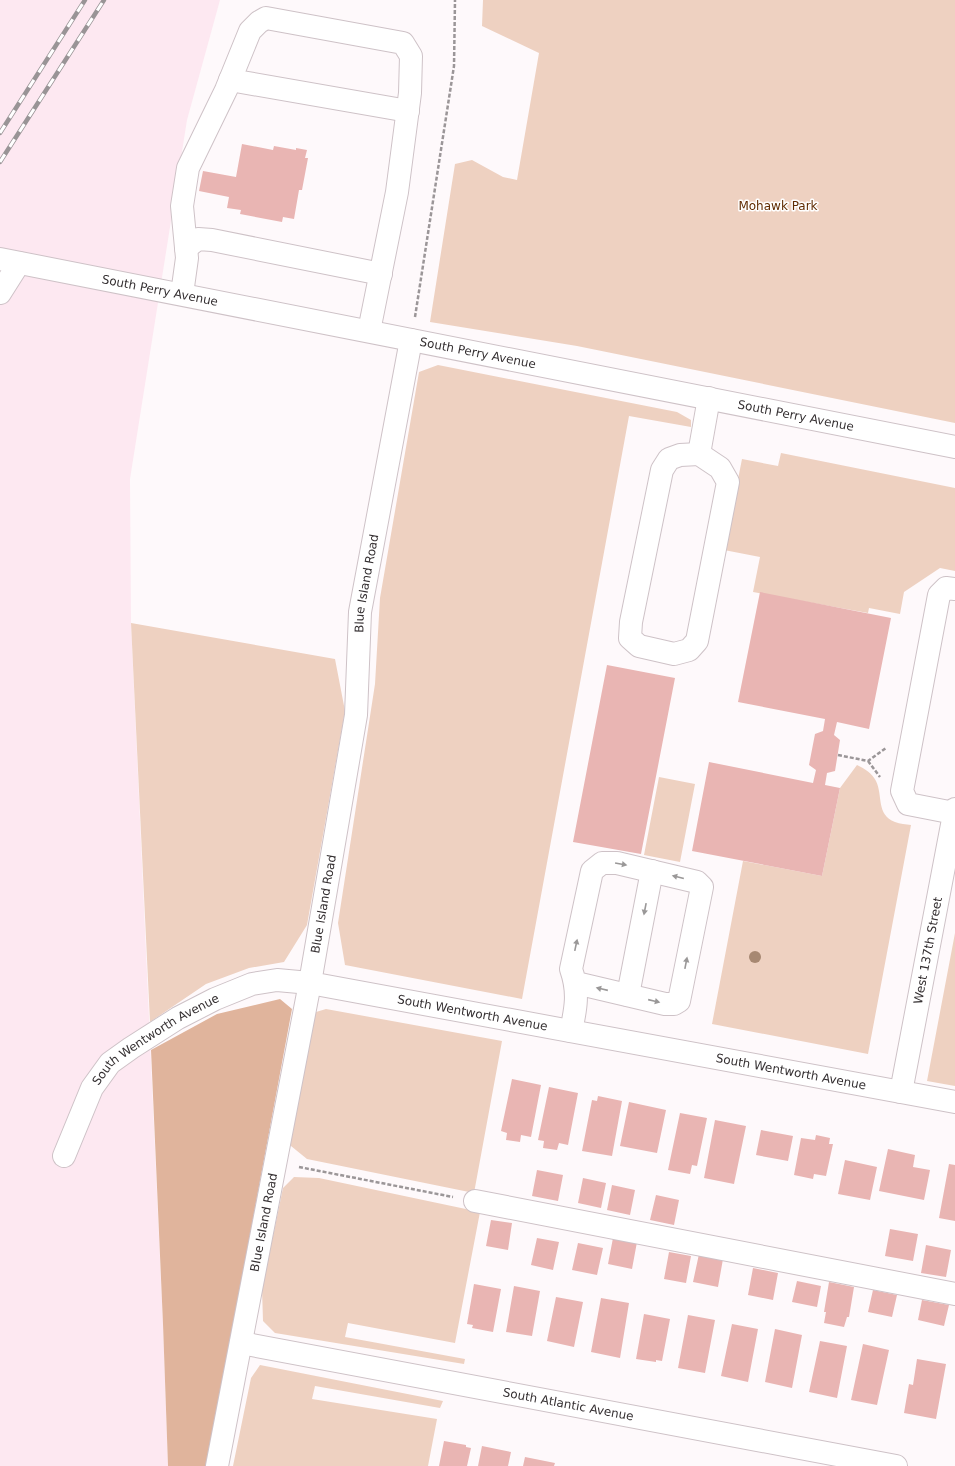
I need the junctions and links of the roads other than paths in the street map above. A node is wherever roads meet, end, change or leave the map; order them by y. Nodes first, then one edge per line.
1 (230, 80) junction
2 (408, 111) junction
3 (186, 248) junction
4 (9, 261) edge
5 (381, 274) junction
6 (0, 293) edge
7 (182, 294) junction
8 (369, 331) junction
9 (411, 340) junction
10 (709, 398) junction
11 (955, 447) edge
12 (699, 454) junction
13 (955, 589) edge
14 (955, 811) edge
15 (652, 871) junction
16 (310, 983) junction
17 (576, 983) junction
18 (628, 995) junction
19 (572, 1031) junction
20 (901, 1092) junction
21 (955, 1102) edge
22 (64, 1156) dead end
23 (475, 1201) road end
24 (955, 1294) edge
25 (241, 1343) junction
26 (217, 1466) edge
27 (896, 1466) edge

1 - 2 street
1 - 2 street
1 - 3 street
2 - 5 street
3 - 5 street
3 - 7 street
4 - 6 street
4 - 7 street, South Perry Avenue
5 - 8 street
7 - 8 street, South Perry Avenue
8 - 9 street, South Perry Avenue
9 - 10 street, South Perry Avenue
9 - 16 street, Blue Island Road
10 - 11 street, South Perry Avenue
10 - 12 street
12 - 12 street
13 - 14 street
14 - 20 street, West 137th Street
17 -> 15 street
15 -> 18 street
18 -> 15 street
16 - 19 street, South Wentworth Avenue
16 - 22 street, South Wentworth Avenue
16 - 25 street, Blue Island Road
18 -> 17 street
17 - 19 street
19 - 20 street, South Wentworth Avenue
20 - 21 street, South Wentworth Avenue
23 - 24 street
25 - 26 street, Blue Island Road
25 - 27 street, South Atlantic Avenue

